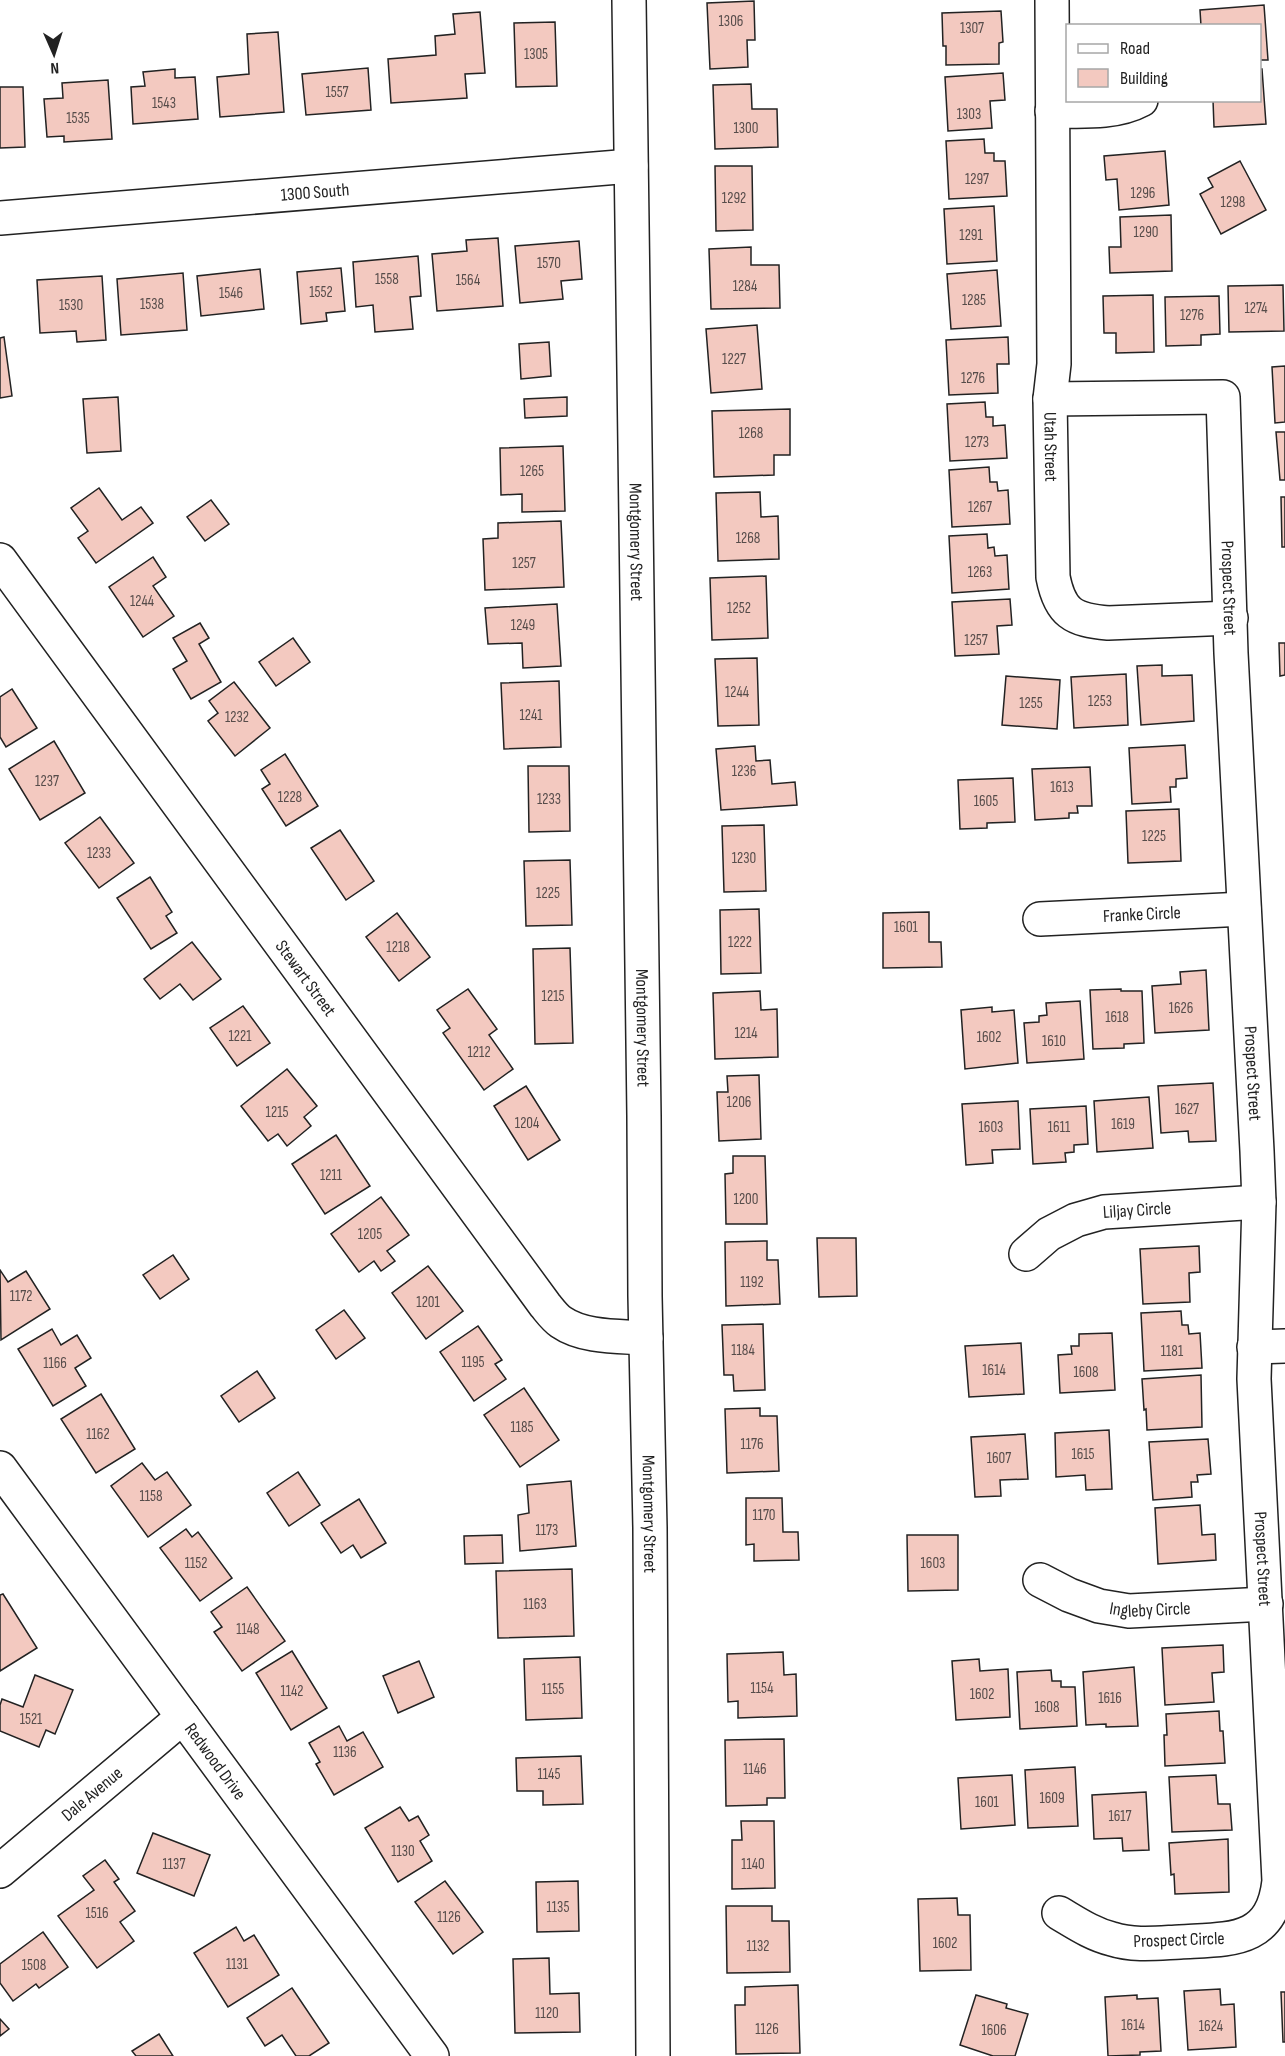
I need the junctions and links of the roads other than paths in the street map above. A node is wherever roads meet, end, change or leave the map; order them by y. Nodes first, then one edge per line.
1 (629, 0) edge
2 (1052, 0) edge
3 (1060, 35) edge
4 (1136, 102) edge
5 (1052, 111) junction
6 (631, 166) junction
7 (0, 218) edge
8 (1050, 399) junction
9 (0, 560) edge
10 (1231, 618) junction
11 (1244, 909) junction
12 (1040, 919) dead end
13 (1258, 1202) junction
14 (1026, 1254) dead end
15 (645, 1338) junction
16 (1269, 1347) edge
17 (0, 1468) edge
18 (1040, 1581) dead end
19 (1266, 1604) junction
20 (183, 1717) junction
21 (0, 1871) edge
22 (1059, 1913) dead end
23 (1265, 1920) joint
24 (432, 2056) edge
25 (653, 2056) edge

1 - 6 street, Montgomery Street
2 - 3 street, Utah Street
3 - 5 street, Utah Street
4 - 5 street
5 - 8 street, Utah Street
6 - 7 street, 1300 South
6 - 15 street, Montgomery Street
8 - 10 street, Utah Street
8 - 10 street, Prospect Street
9 - 15 street, Stewart Street
10 - 11 street, Prospect Street
11 - 12 street, Franke Circle
11 - 13 street, Prospect Street
13 - 14 street, Liljay Circle
13 - 16 street, Prospect Street
15 - 25 street, Montgomery Street
16 - 19 street, Prospect Street
17 - 20 street, Redwood Drive
18 - 19 street, Ingleby Circle
19 - 23 street, Prospect Street
20 - 21 street, Dale Avenue
20 - 24 street, Redwood Drive
22 - 23 street, Prospect Circle

